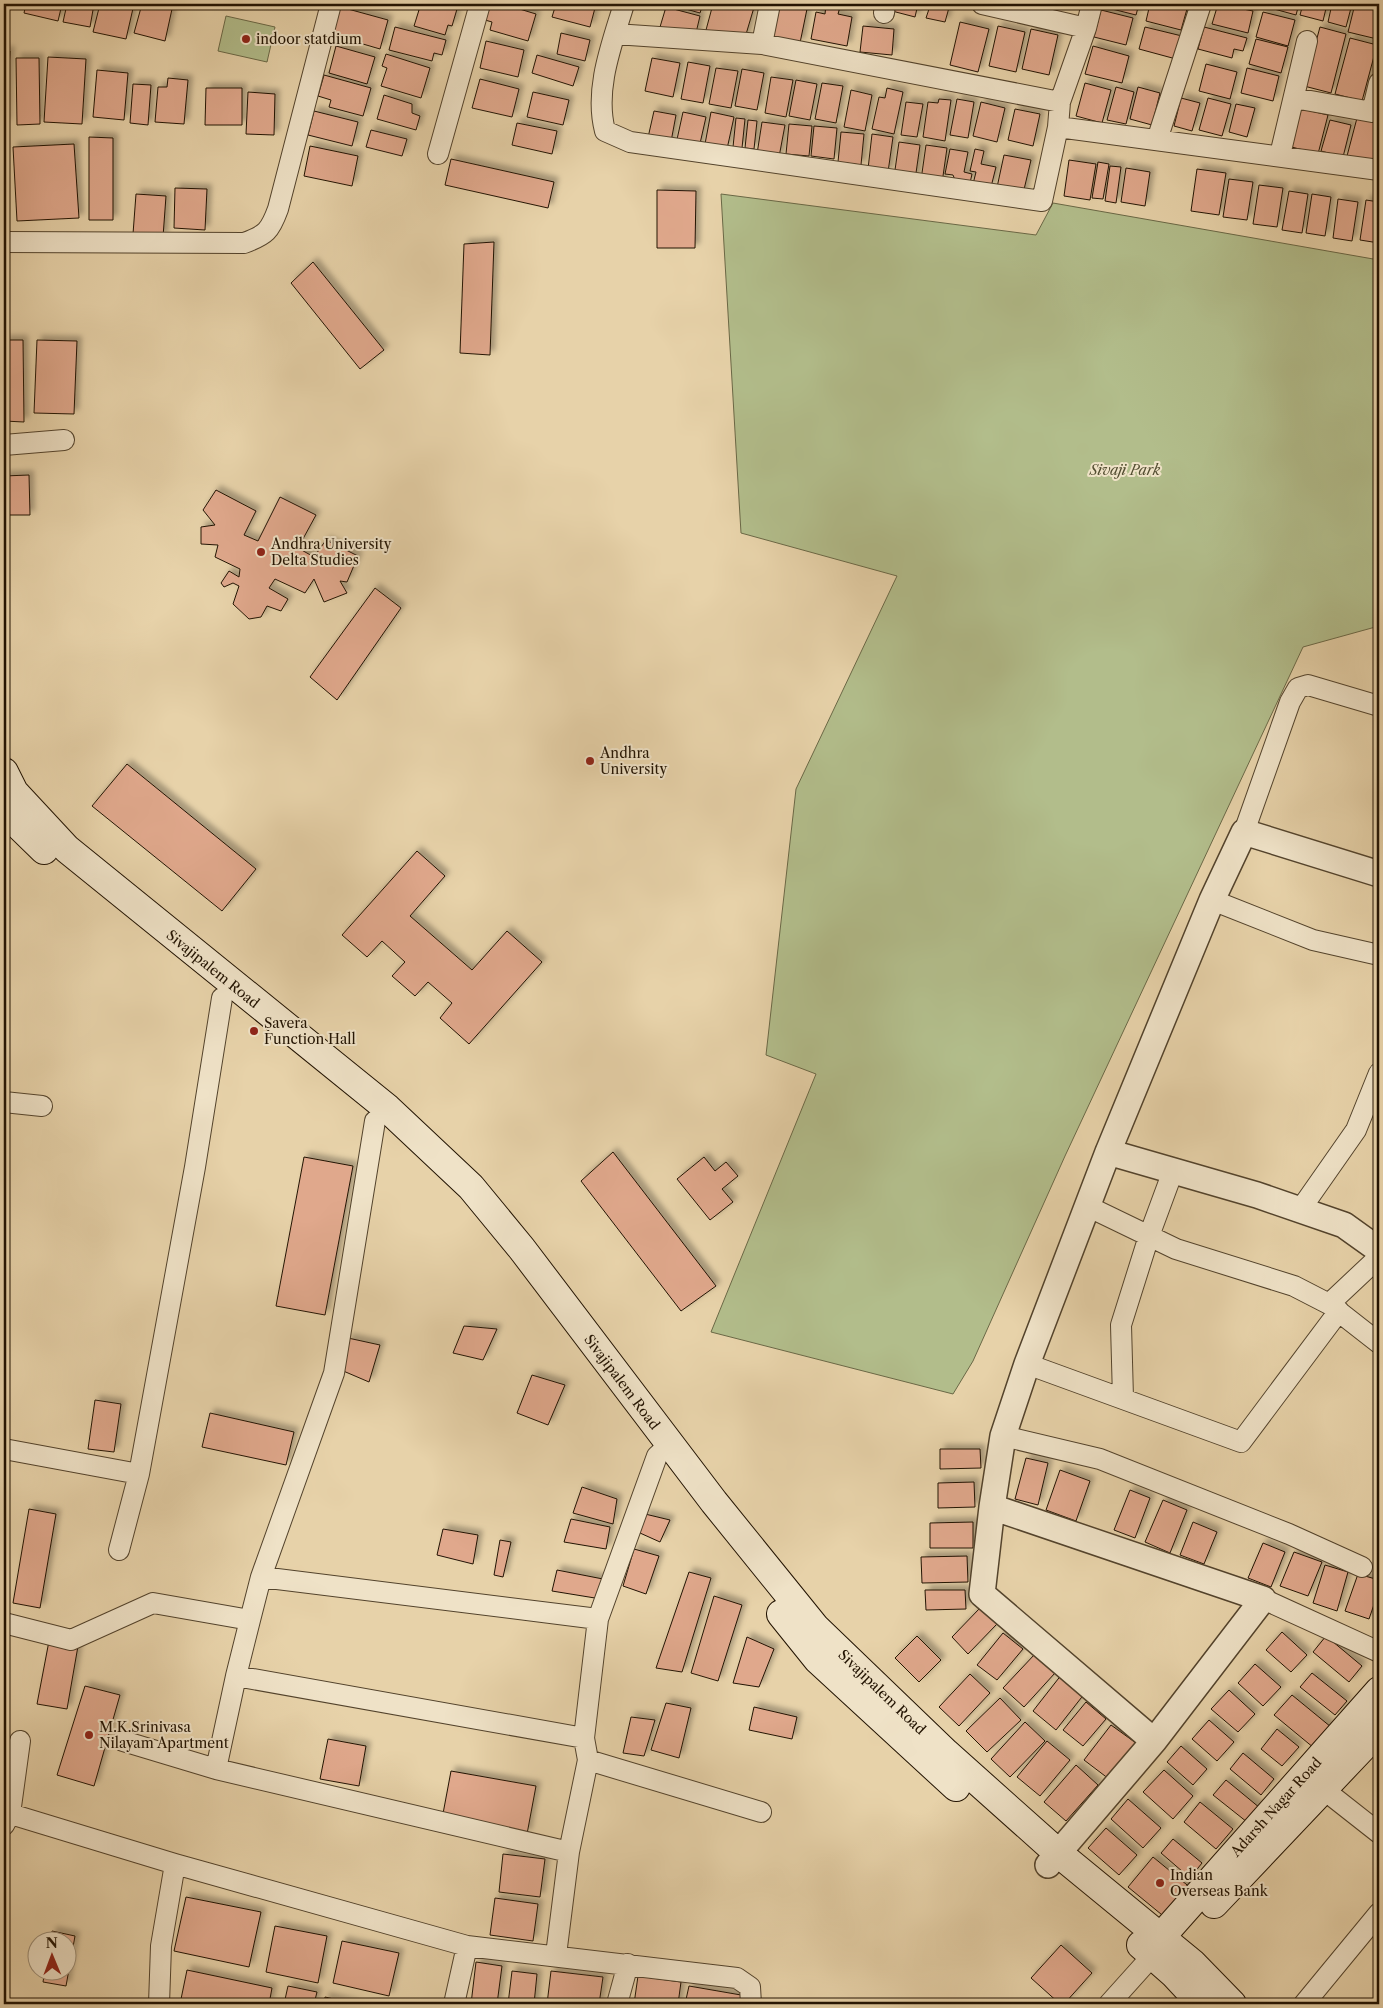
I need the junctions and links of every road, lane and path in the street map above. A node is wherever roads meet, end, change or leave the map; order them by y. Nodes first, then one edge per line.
1 (331, 4) edge
2 (480, 4) edge
3 (624, 4) edge
4 (770, 4) edge
5 (982, 4) edge
6 (1092, 4) edge
7 (1201, 4) edge
8 (1086, 28) junction
9 (615, 34) junction
10 (1307, 41) dead end
11 (762, 44) junction
12 (1379, 83) edge
13 (1294, 98) junction
14 (1060, 102) junction
15 (1058, 128) junction
16 (1157, 140) junction
17 (438, 154) dead end
18 (1280, 155) junction
19 (1379, 170) edge
20 (4, 242) edge
21 (64, 440) dead end
22 (4, 445) edge
23 (1379, 706) edge
24 (4, 772) edge
25 (7, 818) edge
26 (1244, 832) junction
27 (1379, 874) edge
28 (1212, 900) junction
29 (1379, 955) edge
30 (222, 998) junction
31 (1379, 1073) edge
32 (4, 1102) edge
33 (42, 1106) dead end
34 (375, 1121) junction
35 (1108, 1152) junction
36 (1173, 1171) junction
37 (1087, 1206) junction
38 (1300, 1210) junction
39 (1149, 1236) junction
40 (1379, 1250) edge
41 (1379, 1257) edge
42 (1334, 1307) junction
43 (1379, 1343) edge
44 (1027, 1364) junction
45 (1123, 1398) junction
46 (1003, 1436) junction
47 (4, 1450) edge
48 (663, 1450) junction
49 (139, 1474) junction
50 (992, 1507) junction
51 (119, 1550) dead end
52 (1362, 1567) dead end
53 (261, 1577) junction
54 (1263, 1599) junction
55 (598, 1619) junction
56 (250, 1620) junction
57 (4, 1623) edge
58 (1379, 1652) edge
59 (236, 1676) junction
60 (1379, 1691) edge
61 (1379, 1730) edge
62 (584, 1738) junction
63 (20, 1741) dead end
64 (123, 1741) dead end
65 (1154, 1741) junction
66 (588, 1760) junction
67 (216, 1769) junction
68 (1323, 1789) junction
69 (762, 1812) dead end
70 (6, 1817) edge
71 (1379, 1833) edge
72 (569, 1852) junction
73 (1053, 1859) junction
74 (175, 1864) junction
75 (1379, 1913) edge
76 (467, 1946) junction
77 (1162, 1947) junction
78 (556, 1955) junction
79 (628, 1964) junction
80 (159, 2004) edge
81 (454, 2004) edge
82 (617, 2004) edge
83 (751, 2004) edge
84 (1109, 2004) edge
85 (1202, 2004) edge
86 (1232, 2004) edge
87 (1304, 2004) edge

1 - 20 street
2 - 17 street
3 - 9 street
4 - 11 street
5 - 8 street
6 - 8 street
7 - 16 street
8 - 14 street
9 - 11 street
9 - 15 street
10 - 13 street
11 - 14 street
12 - 13 street
13 - 18 street
14 - 15 street
15 - 16 street
16 - 18 street
18 - 19 street
21 - 22 street
23 - 26 street
24 - 48 main road, Sivajipalem Road
25 - 30 main road, Sivajipalem Road
26 - 27 street
26 - 28 street
28 - 29 street
28 - 35 street
30 - 34 main road, Sivajipalem Road
30 - 49 street
31 - 38 street
32 - 33 street
34 - 48 main road, Sivajipalem Road
34 - 53 street
35 - 36 street
35 - 37 street
36 - 38 street
36 - 39 street
37 - 39 street
37 - 44 street
38 - 40 street
39 - 42 street
39 - 45 street
41 - 42 street
42 - 43 street
42 - 45 street
44 - 45 street
44 - 46 street
46 - 50 street
46 - 52 street
47 - 49 street
48 - 55 street
48 - 73 main road, Sivajipalem Road
49 - 51 street
50 - 54 street
50 - 65 street
53 - 55 street
53 - 56 street
54 - 58 street
54 - 65 street
55 - 62 street
56 - 57 street
56 - 59 street
59 - 62 street
59 - 67 street
60 - 77 main road, Adarsh Nagar Road
61 - 68 main road, Adarsh Nagar Road
62 - 66 street
63 - 70 street
64 - 67 street
65 - 73 street
66 - 69 street
66 - 72 street
67 - 72 street
68 - 71 street
68 - 77 main road, Adarsh Nagar Road
70 - 74 street
72 - 78 street
73 - 77 main road, Sivajipalem Road
74 - 76 street
74 - 80 street
75 - 87 street
76 - 78 street
76 - 81 street
77 - 84 street
77 - 85 main road, Sivajipalem Road
77 - 86 main road, Sivajipalem Road
78 - 79 street
79 - 82 street
79 - 83 street

